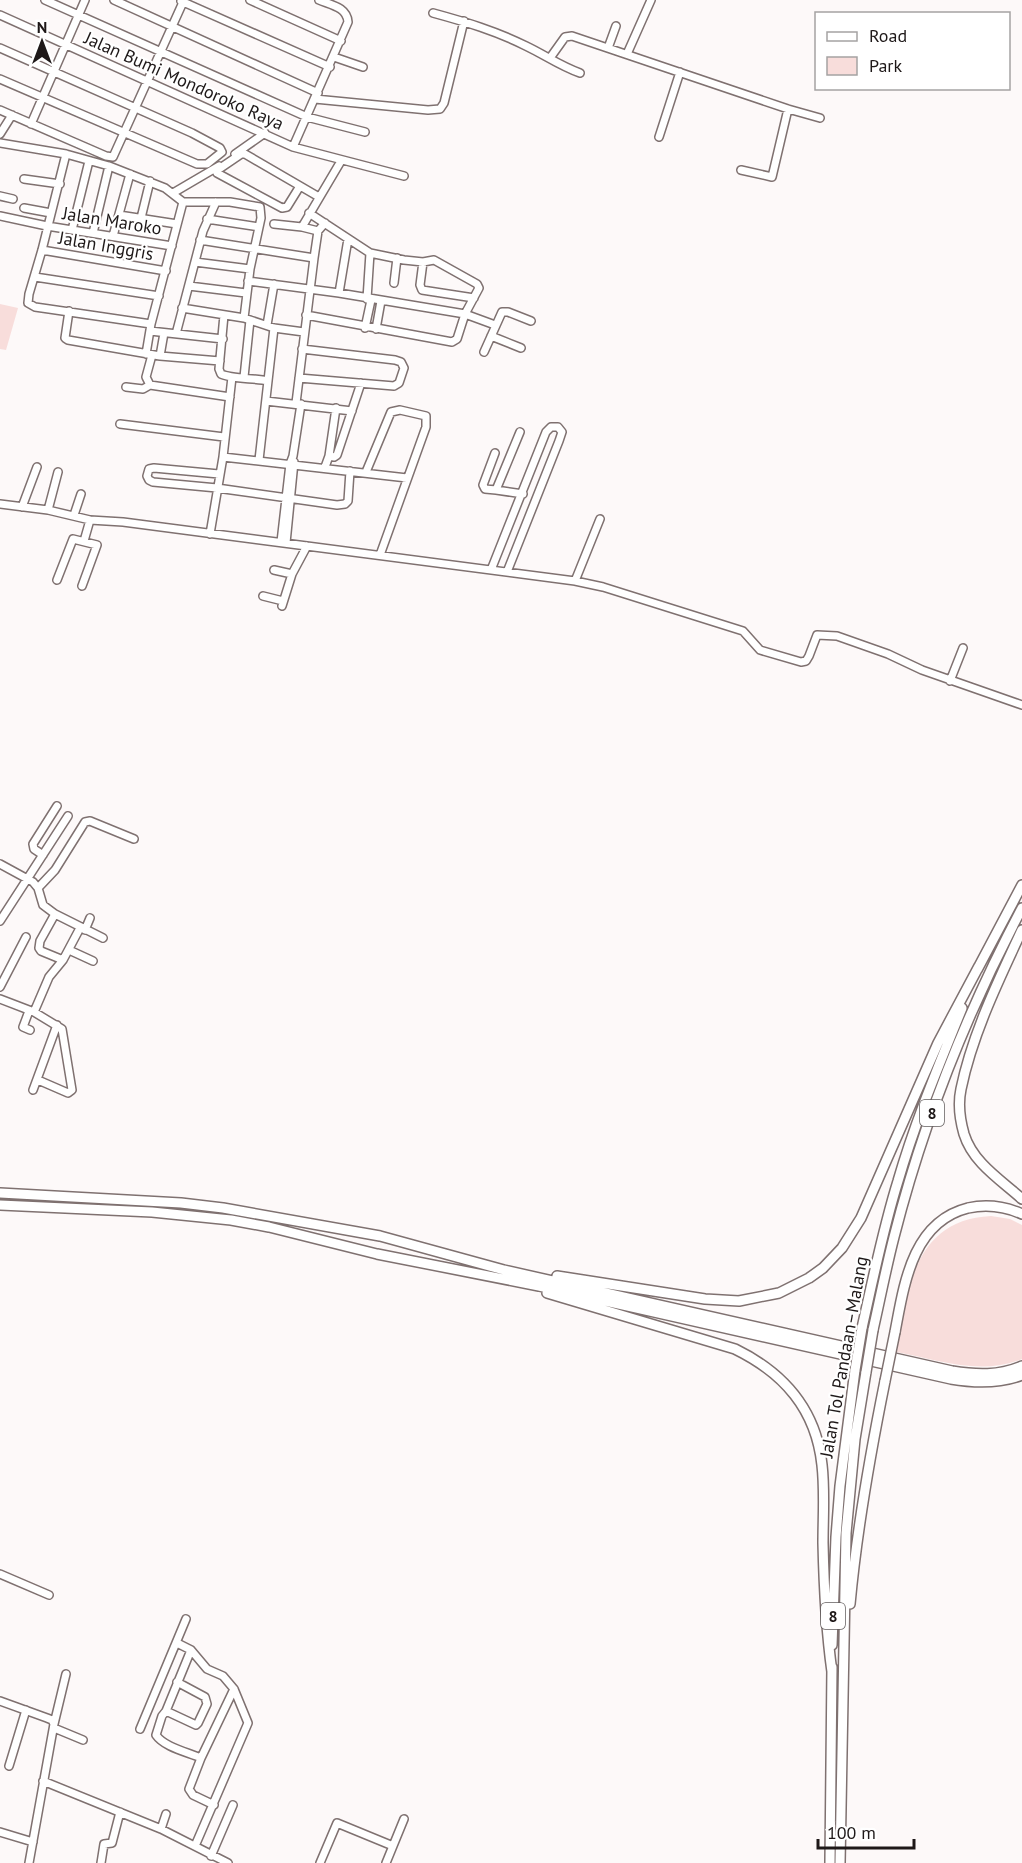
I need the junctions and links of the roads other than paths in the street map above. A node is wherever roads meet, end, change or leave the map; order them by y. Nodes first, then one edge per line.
1 (45, 0) edge
2 (85, 0) edge
3 (114, 0) edge
4 (250, 0) edge
5 (651, 0) edge
6 (182, 1) edge
7 (323, 1) edge
8 (433, 13) dead end
9 (0, 15) edge
10 (79, 15) junction
11 (464, 21) junction
12 (173, 26) junction
13 (616, 26) dead end
14 (341, 41) junction
15 (66, 45) junction
16 (0, 48) edge
17 (608, 48) junction
18 (162, 52) junction
19 (627, 54) junction
20 (334, 57) junction
21 (550, 58) junction
22 (330, 67) junction
23 (363, 67) dead end
24 (53, 72) junction
25 (680, 72) junction
26 (580, 73) dead end
27 (0, 79) edge
28 (148, 80) junction
29 (316, 96) junction
30 (42, 98) junction
31 (136, 108) junction
32 (788, 109) junction
33 (0, 110) edge
34 (12, 115) junction
35 (307, 117) junction
36 (820, 118) dead end
37 (31, 124) junction
38 (365, 132) dead end
39 (124, 133) junction
40 (265, 133) junction
41 (0, 134) edge
42 (658, 137) dead end
43 (0, 143) edge
44 (293, 147) junction
45 (66, 154) junction
46 (341, 160) junction
47 (89, 161) junction
48 (111, 167) junction
49 (741, 170) dead end
50 (130, 174) junction
51 (404, 176) dead end
52 (24, 179) dead end
53 (150, 181) junction
54 (60, 184) junction
55 (300, 186) junction
56 (175, 191) junction
57 (0, 196) edge
58 (320, 197) junction
59 (13, 199) dead end
60 (183, 202) junction
61 (216, 202) junction
62 (24, 208) dead end
63 (51, 213) junction
64 (309, 213) junction
65 (119, 215) junction
66 (0, 216) edge
67 (141, 218) junction
68 (207, 219) junction
69 (325, 223) junction
70 (177, 224) junction
71 (274, 224) dead end
72 (47, 226) junction
73 (259, 227) junction
74 (302, 227) junction
75 (72, 230) junction
76 (318, 231) junction
77 (93, 233) junction
78 (113, 236) junction
79 (348, 239) junction
80 (200, 240) junction
81 (172, 246) junction
82 (254, 248) junction
83 (42, 250) junction
84 (370, 253) junction
85 (314, 258) junction
86 (397, 258) junction
87 (195, 262) junction
88 (423, 262) junction
89 (250, 269) junction
90 (166, 271) junction
91 (35, 277) junction
92 (248, 281) junction
93 (274, 284) junction
94 (394, 284) dead end
95 (189, 286) junction
96 (309, 288) junction
97 (246, 292) junction
98 (339, 293) junction
99 (159, 296) junction
100 (474, 298) junction
101 (369, 299) junction
102 (381, 301) junction
103 (182, 308) junction
104 (69, 311) junction
105 (465, 314) junction
106 (224, 315) junction
107 (306, 315) junction
108 (247, 319) junction
109 (531, 321) dead end
110 (495, 325) junction
111 (151, 327) junction
112 (270, 327) junction
113 (365, 328) junction
114 (376, 330) junction
115 (304, 332) junction
116 (164, 333) junction
117 (176, 334) junction
118 (491, 336) junction
119 (223, 339) junction
120 (521, 348) dead end
121 (302, 349) junction
122 (484, 352) dead end
123 (152, 355) junction
124 (220, 362) junction
125 (232, 377) junction
126 (244, 377) junction
127 (299, 378) junction
128 (268, 381) junction
129 (361, 384) junction
130 (150, 385) junction
131 (126, 387) dead end
132 (230, 397) junction
133 (266, 401) junction
134 (298, 403) junction
135 (336, 408) junction
136 (352, 411) junction
137 (120, 424) dead end
138 (520, 432) dead end
139 (224, 437) junction
140 (495, 453) dead end
141 (329, 456) junction
142 (223, 457) junction
143 (259, 460) junction
144 (293, 461) junction
145 (37, 467) dead end
146 (325, 467) junction
147 (350, 471) junction
148 (58, 472) dead end
149 (366, 472) junction
150 (219, 474) junction
151 (407, 478) junction
152 (217, 488) junction
153 (496, 490) junction
154 (81, 494) dead end
155 (522, 494) junction
156 (289, 499) junction
157 (0, 504) edge
158 (21, 507) junction
159 (48, 510) junction
160 (74, 515) junction
161 (600, 519) dead end
162 (90, 520) junction
163 (210, 534) junction
164 (84, 541) junction
165 (283, 542) junction
166 (307, 546) junction
167 (380, 555) junction
168 (274, 570) dead end
169 (492, 570) junction
170 (507, 572) junction
171 (292, 574) junction
172 (57, 580) dead end
173 (575, 581) junction
174 (82, 586) dead end
175 (263, 596) dead end
176 (963, 648) dead end
177 (950, 681) junction
178 (1022, 705) edge
179 (57, 806) dead end
180 (68, 816) dead end
181 (134, 839) dead end
182 (43, 855) junction
183 (0, 864) edge
184 (28, 879) junction
185 (1022, 885) edge
186 (38, 888) junction
187 (1022, 908) edge
188 (55, 914) junction
189 (90, 918) dead end
190 (0, 921) edge
191 (82, 929) junction
192 (1022, 930) edge
193 (26, 937) dead end
194 (103, 938) dead end
195 (69, 950) junction
196 (63, 960) junction
197 (93, 961) dead end
198 (979, 966) junction
199 (0, 987) edge
200 (0, 999) edge
201 (32, 1012) junction
202 (57, 1025) junction
203 (30, 1030) dead end
204 (38, 1080) junction
205 (33, 1090) dead end
206 (0, 1193) edge
207 (1022, 1198) edge
208 (0, 1205) edge
209 (1022, 1214) edge
210 (502, 1275) junction
211 (1022, 1366) edge
212 (1022, 1375) edge
213 (0, 1574) edge
214 (49, 1594) dead end
215 (186, 1619) dead end
216 (177, 1643) junction
217 (191, 1650) junction
218 (843, 1669) junction
219 (832, 1672) junction
220 (66, 1674) dead end
221 (177, 1682) junction
222 (234, 1689) junction
223 (0, 1701) edge
224 (26, 1710) junction
225 (149, 1711) junction
226 (164, 1714) junction
227 (54, 1726) junction
228 (140, 1729) dead end
229 (83, 1740) dead end
230 (201, 1758) junction
231 (9, 1766) dead end
232 (44, 1780) junction
233 (214, 1805) junction
234 (233, 1805) dead end
235 (120, 1812) junction
236 (166, 1814) dead end
237 (404, 1819) dead end
238 (161, 1829) junction
239 (2, 1833) edge
240 (0, 1841) edge
241 (33, 1842) junction
242 (195, 1846) junction
243 (393, 1846) junction
244 (211, 1856) junction
245 (29, 1863) edge
246 (101, 1863) edge
247 (228, 1863) edge
248 (320, 1863) edge
249 (386, 1863) edge
250 (830, 1863) edge
251 (840, 1863) edge

1 - 10 street
2 - 10 street
3 - 12 street
4 - 14 street
5 - 19 street
6 - 12 street
6 - 22 street
7 - 14 street, Jalan Bumi Mondoroko Raya
8 - 11 street
9 - 15 street, Jalan Bumi Mondoroko Raya
10 - 15 street
10 - 18 street
11 - 21 street
11 - 29 street
12 - 18 street
12 - 29 street
13 - 17 street
14 - 20 street, Jalan Bumi Mondoroko Raya
15 - 24 street
15 - 28 street, Jalan Bumi Mondoroko Raya
16 - 24 street
17 - 19 street
17 - 21 street
18 - 28 street
18 - 35 street
19 - 25 street
20 - 22 street, Jalan Bumi Mondoroko Raya
20 - 23 street
21 - 26 street
22 - 29 street, Jalan Bumi Mondoroko Raya
24 - 30 street
24 - 31 street
25 - 32 street
25 - 42 street
27 - 30 street
28 - 31 street
28 - 40 street, Jalan Bumi Mondoroko Raya
29 - 35 street, Jalan Bumi Mondoroko Raya
30 - 37 street
30 - 39 street
31 - 39 street
31 - 39 street
32 - 36 street
32 - 49 street
33 - 34 street
34 - 37 street
34 - 41 street
35 - 38 street
35 - 44 street, Jalan Bumi Mondoroko Raya
37 - 39 street
40 - 44 street, Jalan Bumi Mondoroko Raya
40 - 56 street
43 - 45 street
44 - 46 street
45 - 47 street
45 - 54 street
46 - 51 street
46 - 58 street
47 - 48 street
47 - 75 street
48 - 50 street
48 - 56 street
48 - 77 street
50 - 53 street
50 - 65 street
52 - 54 street
53 - 56 street
53 - 67 street
54 - 63 street
55 - 55 street
55 - 58 street
56 - 60 street
57 - 59 street
58 - 64 street
60 - 61 street
60 - 70 street
61 - 68 street
61 - 73 street
62 - 63 street
63 - 72 street
64 - 69 street
64 - 74 street
65 - 67 street
65 - 78 street
66 - 72 street, Jalan Maroko
67 - 70 street
68 - 73 street
68 - 80 street
69 - 76 street
69 - 79 street
70 - 81 street
71 - 74 street
72 - 75 street, Jalan Maroko
72 - 83 street
73 - 82 street
74 - 76 street
75 - 77 street, Jalan Maroko
76 - 85 street
77 - 78 street, Jalan Maroko
78 - 81 street, Jalan Maroko
79 - 84 street
79 - 98 street
80 - 82 street
80 - 87 street
81 - 90 street
82 - 85 street
82 - 89 street
83 - 90 street, Jalan Inggris
83 - 91 street
84 - 86 street
84 - 101 street
85 - 96 street
86 - 88 street
86 - 94 street
87 - 89 street
87 - 95 street
88 - 100 street
88 - 100 street
89 - 92 street
90 - 99 street
91 - 99 street
91 - 104 street
92 - 93 street
92 - 97 street
93 - 96 street
93 - 112 street
95 - 97 street
95 - 103 street
96 - 98 street
96 - 107 street
97 - 108 street
98 - 101 street
99 - 111 street
100 - 105 street
101 - 102 street
101 - 113 street
102 - 105 street
102 - 114 street
103 - 106 street
103 - 117 street
104 - 111 street
104 - 123 street
105 - 110 street
105 - 114 street
106 - 108 street
106 - 119 street
107 - 113 street
107 - 115 street
108 - 112 street
108 - 126 street
109 - 110 street
110 - 118 street
111 - 116 street
111 - 123 street
112 - 115 street
112 - 128 street
113 - 114 street
115 - 121 street
116 - 117 street
116 - 123 street
117 - 119 street
118 - 120 street
118 - 122 street
119 - 124 street
121 - 127 street
121 - 129 street
123 - 124 street
123 - 130 street
124 - 125 street
125 - 126 street
125 - 132 street
126 - 128 street
127 - 129 street
127 - 134 street
128 - 133 street
129 - 136 street
130 - 131 street
130 - 132 street
132 - 139 street
133 - 134 street
133 - 143 street
134 - 135 street
134 - 144 street
135 - 136 street
135 - 141 street
136 - 141 street
137 - 139 street
138 - 153 street
139 - 142 street
140 - 153 street
141 - 146 street
142 - 143 street
142 - 150 street
143 - 144 street
144 - 146 street
144 - 156 street
145 - 158 street
146 - 147 street
147 - 149 street
147 - 156 street
148 - 159 street
149 - 151 street
149 - 151 street
150 - 152 street
150 - 152 street
151 - 167 street
152 - 156 street
152 - 163 street
153 - 155 street
154 - 160 street
155 - 169 street
155 - 170 street
156 - 165 street
157 - 158 street
158 - 159 street
159 - 160 street
160 - 162 street
161 - 173 street
162 - 163 street
162 - 164 street
163 - 165 street
164 - 172 street
164 - 174 street
165 - 166 street
166 - 167 street
166 - 171 street
167 - 169 street
168 - 171 street
169 - 170 street
170 - 173 street
171 - 175 street
173 - 177 street
176 - 177 street
177 - 178 street
179 - 182 street
180 - 182 street
181 - 186 street
182 - 184 street
183 - 184 street
184 - 186 street
184 - 190 street
185 - 198 highway, Jalan Tol Pandaan–Malang / 8
186 - 188 street
187 - 218 highway, Jalan Tol Pandaan–Malang / 8, bridge
188 - 191 street
188 - 196 street
189 - 191 street
191 - 194 street
191 - 195 street
192 - 207 highway
193 - 199 street
195 - 196 street
195 - 197 street
196 - 201 street
198 - 210 highway
198 - 219 highway, Jalan Tol Pandaan–Malang / 8, bridge
200 - 201 street
201 - 202 street
201 - 203 street
202 - 204 street
202 - 204 street
204 - 205 street
206 - 210 highway
208 - 210 highway
209 - 218 highway, bridge
210 - 211 highway
210 - 212 highway
210 - 219 highway
213 - 214 street
215 - 216 street
216 - 217 street
216 - 225 street
217 - 221 street
217 - 222 street
218 - 251 highway, Jalan Tol Pandaan–Malang / 8
219 - 250 highway, Jalan Tol Pandaan–Malang / 8
220 - 227 street
221 - 226 street
221 - 226 street
222 - 230 street
222 - 233 street
223 - 224 street
224 - 227 street
224 - 231 street
225 - 226 street
225 - 228 street
226 - 230 street
227 - 229 street
227 - 232 street
230 - 233 street
232 - 235 street
232 - 241 street
233 - 242 street
234 - 244 street
235 - 238 street
235 - 246 street
236 - 238 street
237 - 243 street
238 - 242 street
239 - 240 street
239 - 241 street
241 - 245 street
242 - 244 street
243 - 248 street
243 - 249 street
244 - 247 street

